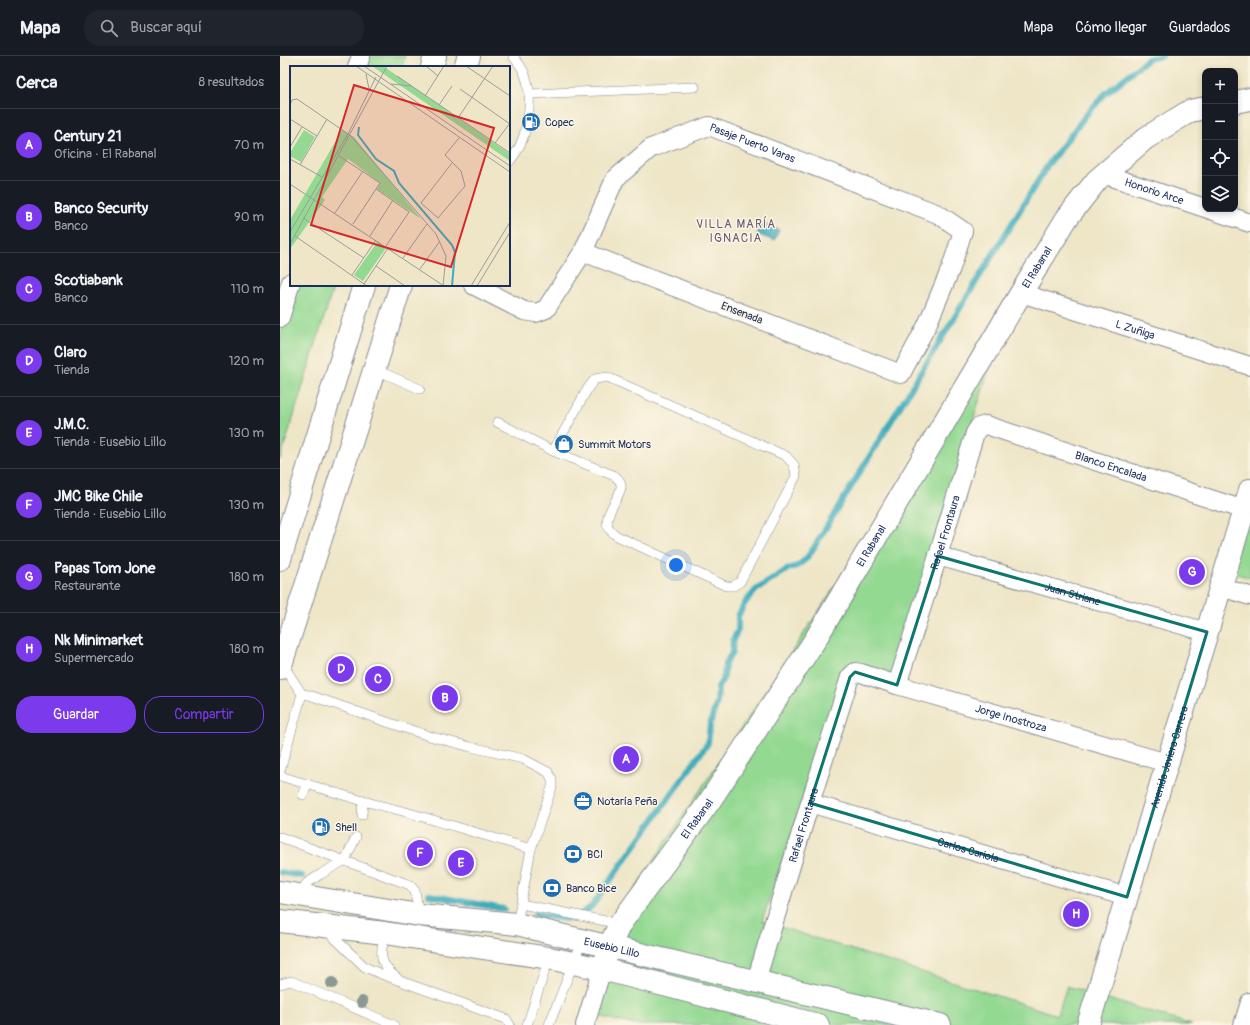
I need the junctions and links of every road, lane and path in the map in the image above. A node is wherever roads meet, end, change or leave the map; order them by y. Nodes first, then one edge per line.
1 (361, 56) edge
2 (435, 56) edge
3 (469, 56) edge
4 (514, 56) edge
5 (357, 66) edge
6 (432, 66) edge
7 (465, 66) edge
8 (695, 87) dead end
9 (529, 94) junction
10 (1250, 99) edge
11 (1238, 101) edge
12 (1202, 109) edge
13 (510, 160) edge
14 (1103, 174) junction
15 (1202, 207) edge
16 (1217, 212) edge
17 (1250, 223) edge
18 (583, 252) junction
19 (290, 284) edge
20 (364, 286) edge
21 (401, 286) edge
22 (475, 286) edge
23 (1021, 292) junction
24 (283, 299) edge
25 (280, 318) edge
26 (1250, 366) edge
27 (374, 369) junction
28 (901, 374) joint
29 (420, 389) dead end
30 (496, 422) dead end
31 (979, 427) joint
32 (553, 451) junction
33 (1248, 496) edge
34 (938, 556) junction
35 (280, 559) edge
36 (1221, 587) junction
37 (1250, 596) edge
38 (1207, 632) junction
39 (281, 666) edge
40 (855, 672) joint
41 (897, 685) junction
42 (302, 694) junction
43 (1167, 763) junction
44 (280, 771) edge
45 (280, 776) edge
46 (308, 784) junction
47 (303, 795) dead end
48 (363, 801) junction
49 (810, 803) junction
50 (362, 815) dead end
51 (284, 835) edge
52 (356, 837) dead end
53 (531, 849) junction
54 (345, 860) junction
55 (289, 894) edge
56 (1127, 897) junction
57 (519, 914) junction
58 (419, 915) junction
59 (280, 921) edge
60 (620, 924) junction
61 (322, 926) junction
62 (385, 933) junction
63 (582, 940) junction
64 (609, 947) junction
65 (549, 958) junction
66 (573, 964) junction
67 (602, 970) junction
68 (399, 980) junction
69 (756, 981) junction
70 (280, 984) edge
71 (1250, 1002) edge
72 (394, 1025) edge
73 (510, 1025) edge
74 (527, 1025) edge
75 (549, 1025) edge
76 (585, 1025) edge
77 (818, 1025) edge
78 (940, 1025) edge
79 (1088, 1025) edge
80 (1243, 1025) edge

1 - 5 street
2 - 6 street
3 - 7 street
4 - 9 lane
8 - 9 lane
9 - 13 lane
10 - 11 street
12 - 14 street, El Rabanal
14 - 15 street, Honorio Arce
14 - 23 street, El Rabanal
16 - 17 street
18 - 22 street, Pasaje Puerto Varas
18 - 28 street, Ensenada
18 - 28 street, Pasaje Puerto Varas
19 - 24 street
20 - 35 street
21 - 27 street
23 - 26 street, L Zuñiga
23 - 60 street, El Rabanal
24 - 25 street
27 - 29 lane
27 - 39 street
30 - 32 lane
31 - 33 street, Blanco Encalada
31 - 34 street, Rafael Frontaura
32 - 32 lane
33 - 36 street, Avenida Javiera Carrera
34 - 38 street, Juan Striane
34 - 41 street, Rafael Frontaura
36 - 37 street
36 - 38 street, Avenida Javiera Carrera
38 - 43 street, Avenida Javiera Carrera
39 - 42 lane
40 - 41 street, Jorge Inostroza
40 - 49 street, Rafael Frontaura
41 - 43 street, Jorge Inostroza
42 - 44 lane
42 - 53 lane
43 - 56 street, Avenida Javiera Carrera
45 - 46 lane
46 - 47 lane
46 - 48 lane
48 - 50 lane
48 - 53 lane
49 - 56 street, Carlos Cariola
49 - 69 street, Rafael Frontaura
51 - 54 lane
52 - 54 lane
53 - 57 lane
54 - 55 lane
54 - 58 lane
55 - 58 street, Eusebio Lillo
56 - 79 street, Avenida Javiera Carrera
57 - 58 street, Eusebio Lillo
57 - 60 lane
57 - 63 street, Eusebio Lillo
59 - 61 street
60 - 64 street, El Rabanal
61 - 62 street
61 - 68 lane
62 - 65 street
62 - 68 lane
63 - 64 street, Eusebio Lillo
63 - 66 lane
64 - 67 street, El Rabanal
64 - 69 street, Eusebio Lillo
65 - 66 street
65 - 74 lane
66 - 67 street
66 - 75 lane
67 - 76 street, El Rabanal
67 - 77 street
68 - 73 lane
69 - 78 street, Eusebio Lillo
70 - 72 lane
71 - 80 street

